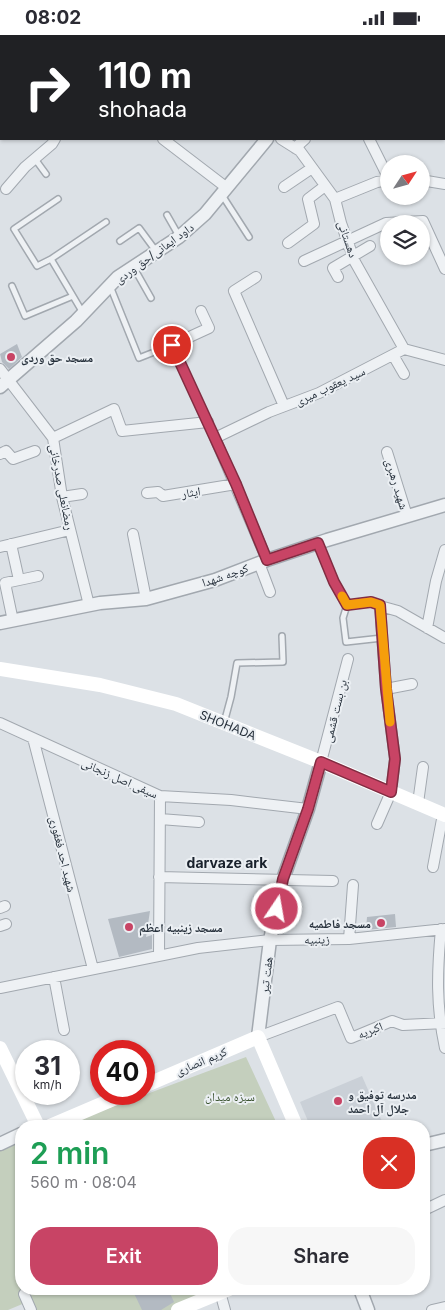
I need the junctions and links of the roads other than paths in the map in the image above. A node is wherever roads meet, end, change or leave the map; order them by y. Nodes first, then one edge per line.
1 (54, 140) edge
2 (164, 140) edge
3 (266, 140) edge
4 (283, 140) edge
5 (304, 140) edge
6 (372, 140) edge
7 (295, 148) junction
8 (380, 158) edge
9 (35, 159) junction
10 (312, 168) junction
11 (46, 174) dead end
12 (380, 181) edge
13 (430, 182) edge
14 (445, 184) edge
15 (326, 186) junction
16 (284, 187) dead end
17 (6, 189) dead end
18 (225, 191) junction
19 (58, 199) dead end
20 (335, 199) junction
21 (167, 215) dead end
22 (106, 222) dead end
23 (179, 237) junction
24 (249, 237) dead end
25 (347, 240) junction
26 (120, 241) dead end
27 (288, 243) dead end
28 (370, 246) dead end
29 (156, 252) junction
30 (353, 256) junction
31 (51, 259) junction
32 (304, 261) dead end
33 (134, 267) junction
34 (445, 269) edge
35 (256, 277) dead end
36 (338, 277) dead end
37 (110, 286) junction
38 (12, 287) dead end
39 (73, 295) junction
40 (151, 298) dead end
41 (201, 311) dead end
42 (83, 313) junction
43 (172, 345) junction
44 (404, 349) junction
45 (394, 355) junction
46 (445, 360) edge
47 (0, 369) edge
48 (404, 374) dead end
49 (5, 384) edge
50 (284, 407) junction
51 (208, 422) junction
52 (53, 438) junction
53 (215, 438) junction
54 (35, 451) dead end
55 (387, 452) dead end
56 (0, 454) edge
57 (236, 484) junction
58 (147, 493) dead end
59 (82, 494) dead end
60 (62, 497) junction
61 (445, 505) edge
62 (407, 516) junction
63 (70, 530) junction
64 (133, 534) dead end
65 (318, 543) junction
66 (11, 544) junction
67 (0, 547) edge
68 (445, 550) edge
69 (263, 562) junction
70 (38, 576) dead end
71 (19, 580) junction
72 (270, 592) dead end
73 (146, 599) junction
74 (89, 605) junction
75 (347, 605) junction
76 (380, 605) junction
77 (13, 621) junction
78 (0, 623) edge
79 (427, 627) junction
80 (282, 636) dead end
81 (382, 638) junction
82 (445, 638) edge
83 (348, 659) dead end
84 (0, 669) edge
85 (412, 684) dead end
86 (386, 689) junction
87 (0, 723) edge
88 (224, 723) junction
89 (33, 738) junction
90 (321, 762) junction
91 (423, 767) dead end
92 (391, 792) junction
93 (160, 797) junction
94 (418, 803) junction
95 (308, 809) junction
96 (444, 814) edge
97 (160, 819) junction
98 (199, 822) dead end
99 (377, 824) dead end
100 (433, 867) dead end
101 (160, 877) junction
102 (283, 879) junction
103 (333, 881) dead end
104 (353, 885) dead end
105 (443, 929) edge
106 (349, 939) junction
107 (270, 940) junction
108 (159, 955) junction
109 (93, 969) junction
110 (54, 977) junction
111 (0, 988) edge
112 (442, 1023) edge
113 (64, 1030) dead end
114 (256, 1037) junction
115 (0, 1048) edge
116 (445, 1048) edge
117 (155, 1081) edge
118 (99, 1105) edge
119 (35, 1120) edge
120 (64, 1120) edge
121 (289, 1120) edge
122 (293, 1120) edge
123 (15, 1137) edge
124 (444, 1143) edge
125 (0, 1144) edge
126 (430, 1144) edge
127 (445, 1200) edge
128 (430, 1207) edge
129 (24, 1295) edge
130 (215, 1295) edge
131 (225, 1295) edge
132 (362, 1295) edge
133 (445, 1307) edge
134 (31, 1310) edge
135 (178, 1310) edge
136 (225, 1310) edge
137 (366, 1310) edge
138 (432, 1310) edge

1 - 9 street
2 - 18 street
3 - 18 street, داود ایمانی/حق وردی
4 - 7 street, دهستانی
5 - 7 street
6 - 8 street
7 - 10 street, دهستانی
9 - 11 lane
9 - 17 street
10 - 15 street, دهستانی
10 - 16 street
12 - 20 street
13 - 14 street
15 - 20 street, دهستانی
15 - 27 street
18 - 23 street, داود ایمانی/حق وردی
18 - 24 lane
19 - 31 lane
20 - 25 street, دهستانی
21 - 23 lane
22 - 31 lane
23 - 29 street, داود ایمانی/حق وردی
25 - 30 street, دهستانی
25 - 32 street
25 - 34 street
26 - 29 lane
28 - 30 street
29 - 33 street, داود ایمانی/حق وردی
30 - 36 street
30 - 44 street, دهستانی
31 - 39 lane
33 - 37 street, داود ایمانی/حق وردی
33 - 40 lane
35 - 50 street
37 - 42 street, داود ایمانی/حق وردی
37 - 43 lane
38 - 39 lane
39 - 42 lane
41 - 43 street
42 - 49 street, داود ایمانی/حق وردی
43 - 51 lane
44 - 45 street, سید یعقوب میری
44 - 46 street
45 - 48 street
45 - 50 street, سید یعقوب میری
47 - 49 street, رمضانعلی صدرخانی
49 - 52 street, رمضانعلی صدرخانی
50 - 53 street, سید یعقوب میری
51 - 52 street
51 - 53 lane
52 - 60 street, رمضانعلی صدرخانی
53 - 57 street
54 - 56 street
55 - 62 street, شهید رهبری
57 - 58 street, ایثار
57 - 69 street
59 - 60 street
60 - 63 street, رمضانعلی صدرخانی
61 - 62 street, کوچه شهدا
62 - 65 street, کوچه شهدا
63 - 66 street
63 - 74 street, رمضانعلی صدرخانی
64 - 73 street
65 - 69 street, کوچه شهدا
65 - 75 lane
66 - 67 street
66 - 71 street
68 - 79 street
69 - 72 street
69 - 73 street, کوچه شهدا
70 - 71 street
71 - 77 street
73 - 74 street, کوچه شهدا
74 - 77 street, کوچه شهدا
75 - 76 lane
75 - 81 lane
76 - 79 street
76 - 81 street
77 - 78 street, کوچه شهدا
79 - 82 street
80 - 88 lane
81 - 86 street
83 - 90 street, بن بست قشمی
84 - 88 main road, SHOHADA
85 - 86 street
86 - 92 street
87 - 89 street, سیفی اصل زنجانی
88 - 90 main road, SHOHADA
89 - 93 street, سیفی اصل زنجانی
89 - 109 street, شهید احد فغفوری
90 - 92 main road, SHOHADA
90 - 95 street, هفت تیر
91 - 94 street
92 - 94 main road, SHOHADA
92 - 99 street
93 - 95 street, سیفی اصل زنجانی
93 - 97 street
94 - 96 main road, SHOHADA
95 - 102 street, هفت تیر
96 - 100 street
97 - 98 street
97 - 101 street
101 - 102 street
101 - 108 street
102 - 103 street
102 - 107 street, هفت تیر
104 - 106 street
105 - 106 street, زینبیه
105 - 112 street
106 - 107 street, زینبیه
107 - 108 street, زینبیه
107 - 114 street, هفت تیر
108 - 109 street, زینبیه
109 - 110 street, زینبیه
110 - 111 street, زینبیه
110 - 113 street
112 - 114 street, اکبریه
112 - 116 street
114 - 117 main road, کریم انصاری
114 - 121 main road
114 - 122 main road
115 - 119 main road
118 - 120 main road
123 - 125 street
124 - 126 street
127 - 128 street
129 - 134 street
130 - 135 main road
131 - 136 street
132 - 137 street
133 - 138 street

